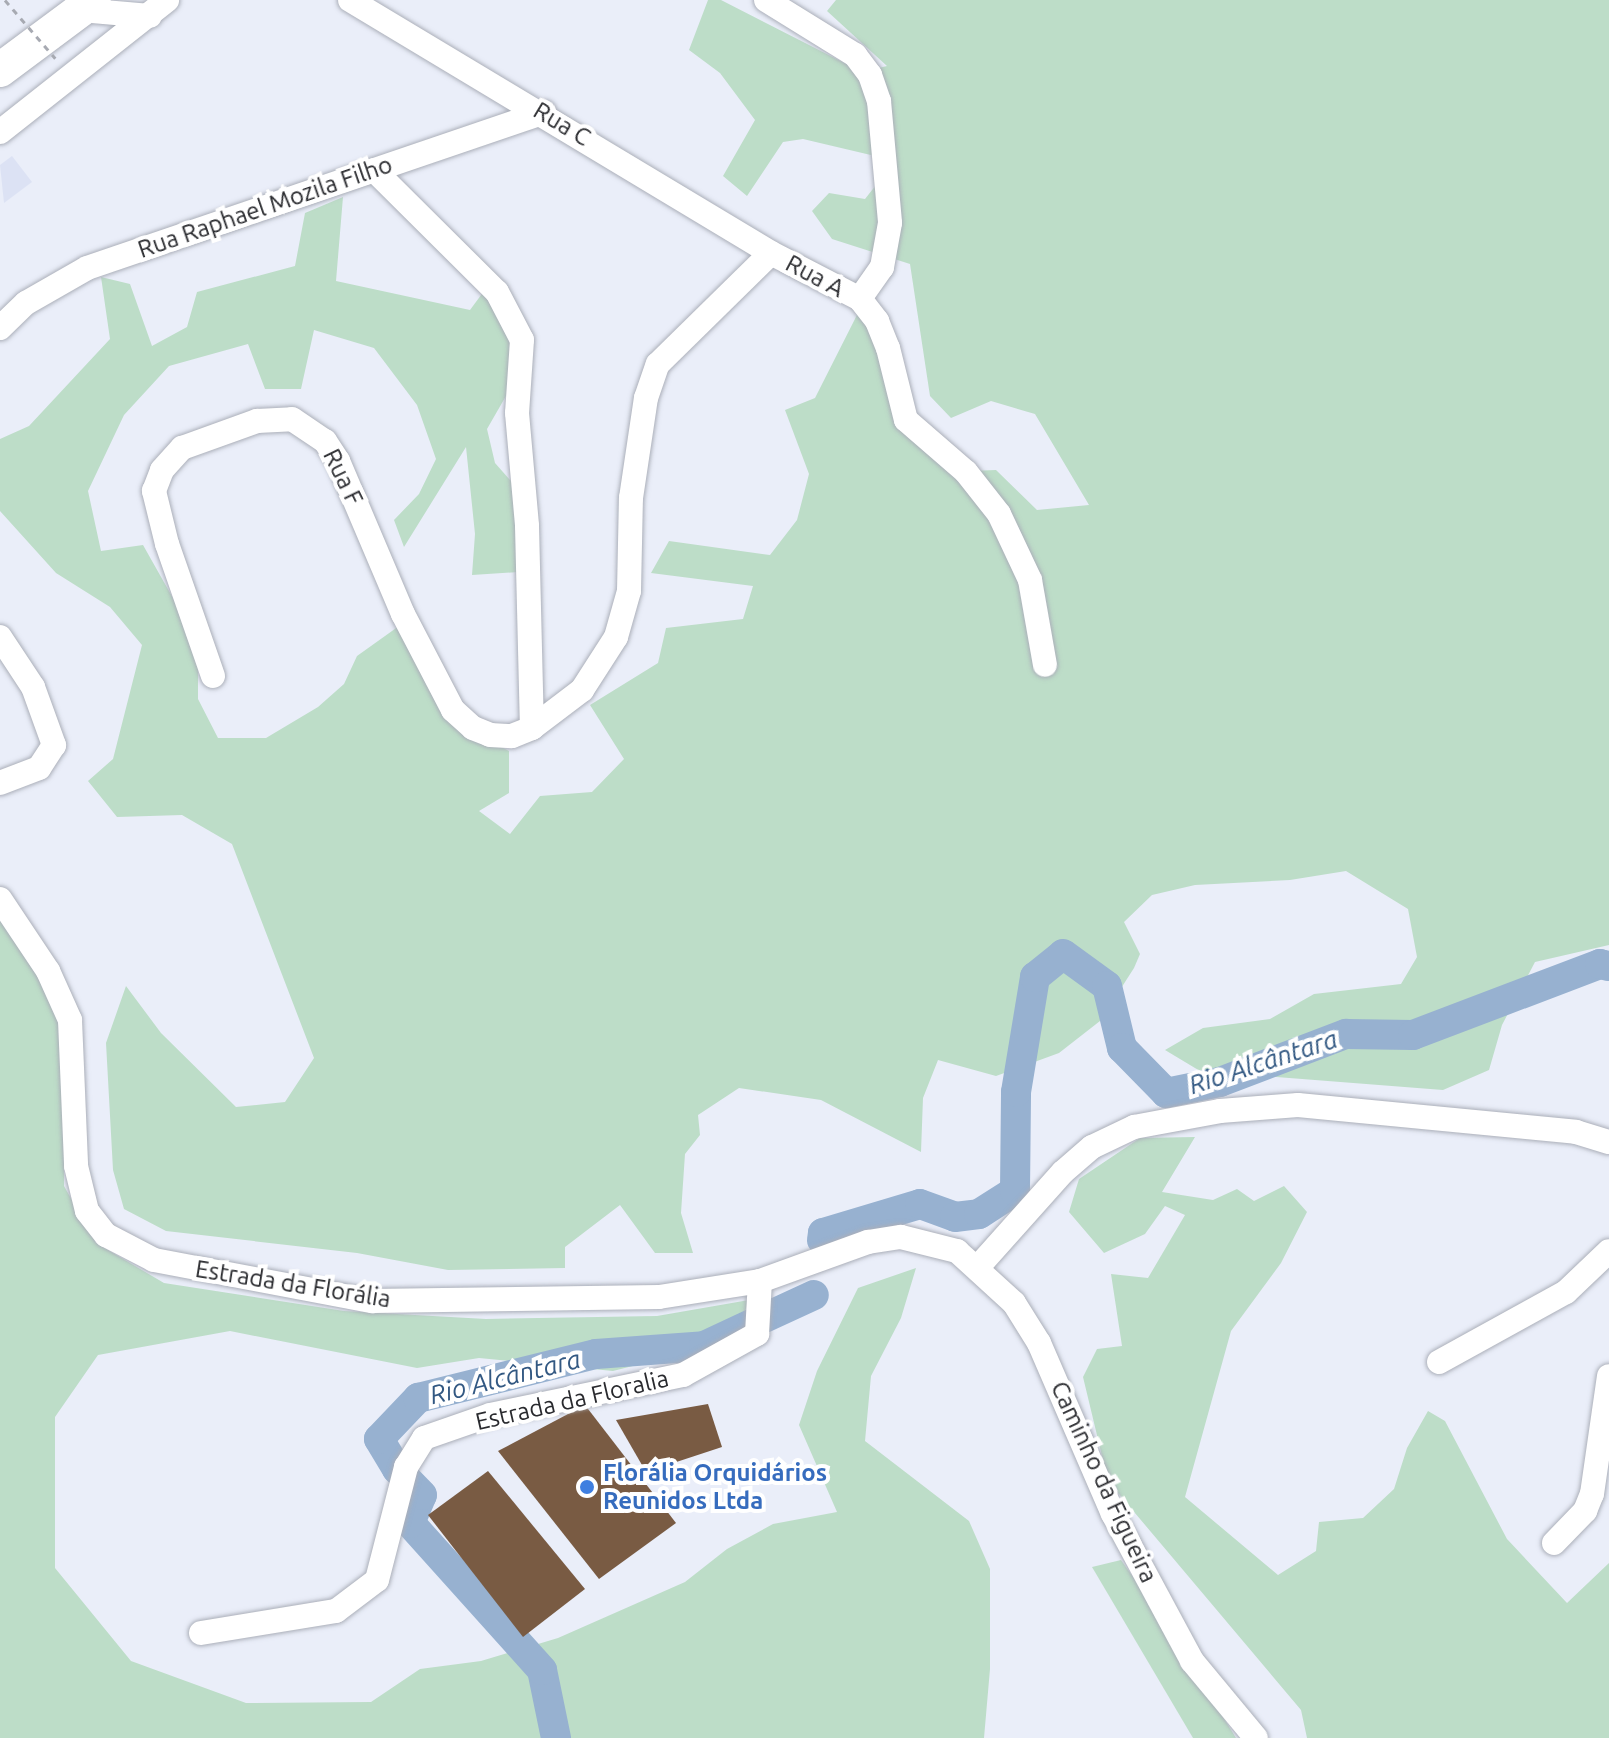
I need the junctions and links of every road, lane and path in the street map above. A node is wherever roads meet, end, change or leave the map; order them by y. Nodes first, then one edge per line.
1 (5, 0) edge
2 (350, 0) edge
3 (766, 0) edge
4 (78, 3) edge
5 (159, 8) edge
6 (0, 43) edge
7 (55, 58) dead end
8 (0, 70) edge
9 (544, 112) junction
10 (0, 132) edge
11 (374, 170) junction
12 (771, 253) junction
13 (860, 299) junction
14 (0, 328) edge
15 (0, 637) edge
16 (1045, 665) dead end
17 (213, 676) dead end
18 (532, 728) junction
19 (0, 783) edge
20 (0, 899) edge
21 (1609, 1142) edge
22 (1609, 1251) edge
23 (978, 1267) junction
24 (760, 1281) junction
25 (1439, 1362) dead end
26 (1609, 1376) edge
27 (1554, 1543) dead end
28 (201, 1633) dead end
29 (1256, 1738) edge

1 - 7 path, bridge
2 - 9 street, Rua C
3 - 13 street
4 - 5 street
4 - 6 highway
4 - 8 highway
5 - 10 street
9 - 11 street, Rua Raphael Mozila Filho
9 - 12 street, Rua C
11 - 14 street, Rua Raphael Mozila Filho
11 - 18 street
12 - 13 street, Rua A
12 - 18 street, Rua F
13 - 16 street
15 - 19 street
17 - 18 street, Rua F
20 - 24 street, Estrada da Florália
21 - 23 street
22 - 25 street
23 - 24 street, Estrada da Florália
23 - 29 street, Caminho da Figueira
24 - 28 street, Estrada da Floralia
26 - 27 street

